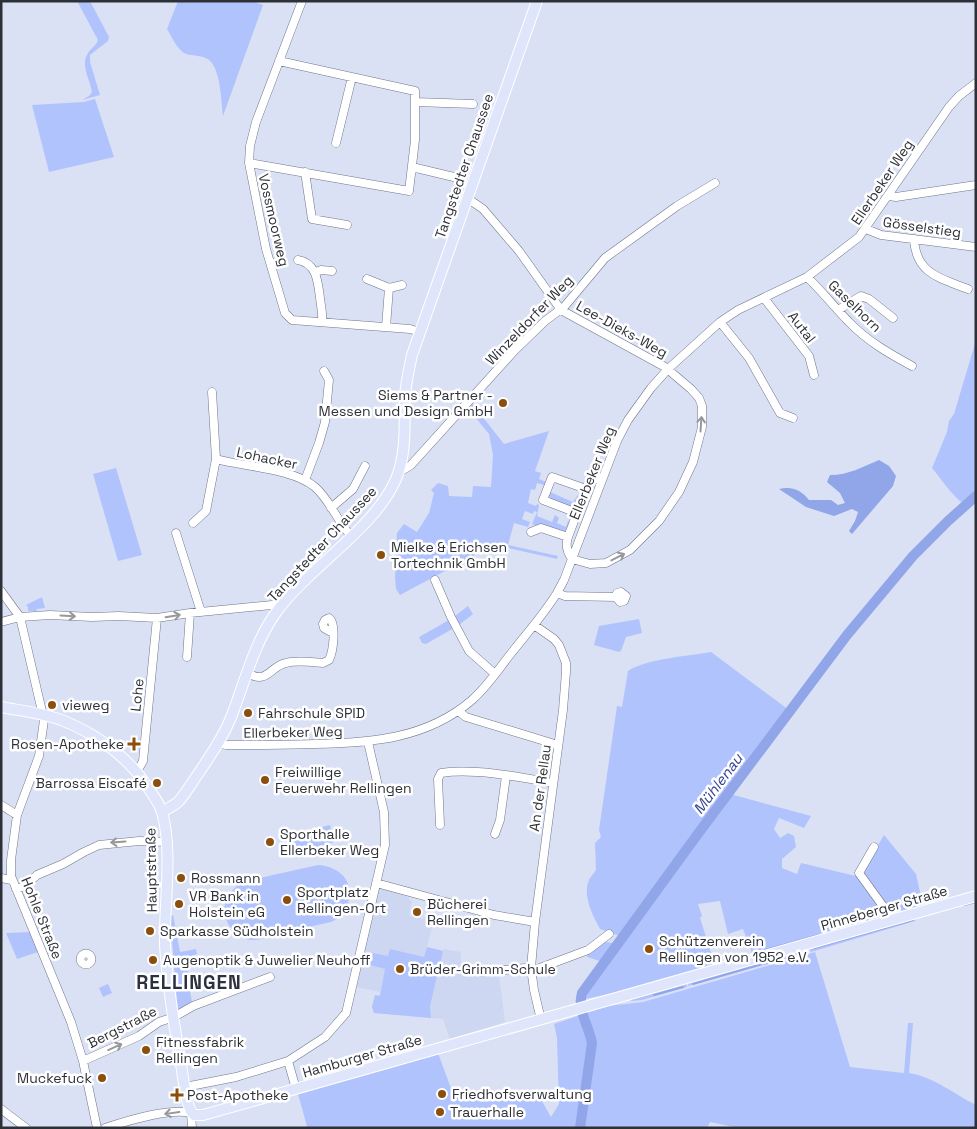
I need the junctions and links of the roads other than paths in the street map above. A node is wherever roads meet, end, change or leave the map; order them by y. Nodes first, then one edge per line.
1 (302, 1) edge
2 (537, 1) edge
3 (279, 61) junction
4 (352, 77) junction
5 (976, 83) edge
6 (415, 102) junction
7 (473, 104) dead end
8 (336, 143) dead end
9 (249, 163) junction
10 (412, 166) junction
11 (305, 172) junction
12 (458, 178) dead end
13 (715, 183) dead end
14 (976, 185) edge
15 (889, 196) junction
16 (467, 198) junction
17 (347, 225) dead end
18 (866, 229) junction
19 (914, 239) junction
20 (976, 247) edge
21 (298, 260) dead end
22 (332, 271) dead end
23 (316, 272) junction
24 (808, 276) junction
25 (367, 279) dead end
26 (402, 285) dead end
27 (389, 288) junction
28 (968, 289) dead end
29 (764, 298) junction
30 (561, 310) junction
31 (838, 310) junction
32 (893, 318) dead end
33 (322, 322) junction
34 (720, 322) junction
35 (386, 327) junction
36 (420, 332) junction
37 (912, 366) dead end
38 (668, 369) junction
39 (324, 371) dead end
40 (814, 375) dead end
41 (212, 392) dead end
42 (793, 418) dead end
43 (216, 459) junction
44 (365, 466) dead end
45 (398, 473) junction
46 (603, 476) junction
47 (305, 480) junction
48 (586, 489) junction
49 (331, 508) junction
50 (577, 513) junction
51 (193, 524) dead end
52 (531, 532) dead end
53 (176, 533) dead end
54 (351, 536) junction
55 (568, 537) junction
56 (572, 559) junction
57 (435, 580) dead end
58 (1, 591) edge
59 (557, 593) junction
60 (616, 597) dead end
61 (282, 604) junction
62 (201, 612) junction
63 (190, 613) junction
64 (20, 617) junction
65 (157, 618) junction
66 (1, 622) edge
67 (534, 625) junction
68 (333, 633) dead end
69 (187, 657) dead end
70 (247, 673) junction
71 (495, 674) junction
72 (1, 707) edge
73 (458, 711) junction
74 (43, 715) junction
75 (368, 742) junction
76 (218, 744) junction
77 (558, 745) junction
78 (134, 770) junction
79 (506, 776) junction
80 (553, 783) junction
81 (1, 806) edge
82 (162, 812) junction
83 (17, 815) junction
84 (440, 825) dead end
85 (495, 834) dead end
86 (167, 842) junction
87 (874, 847) dead end
88 (1, 878) edge
89 (12, 880) junction
90 (376, 883) junction
91 (16, 889) junction
92 (976, 896) edge
93 (893, 920) junction
94 (535, 922) junction
95 (609, 934) dead end
96 (531, 968) junction
97 (481, 972) dead end
98 (270, 977) dead end
99 (174, 1017) junction
100 (541, 1020) junction
101 (83, 1061) junction
102 (288, 1061) junction
103 (185, 1087) junction
104 (296, 1089) junction
105 (1, 1109) edge
106 (191, 1113) junction
107 (26, 1128) edge
108 (98, 1128) edge
109 (105, 1128) edge
110 (192, 1128) edge

1 - 3 street, Vossmoorweg
2 - 16 main road, Tangstedter Chaussee
3 - 4 street
3 - 9 street, Vossmoorweg
4 - 6 street
4 - 8 street
5 - 15 street, Ellerbeker Weg
6 - 7 street
6 - 10 street
9 - 11 street
9 - 33 street, Vossmoorweg
10 - 11 street
10 - 12 street
11 - 17 street
13 - 30 street, Winzeldorfer Weg
14 - 15 street
15 - 18 street, Ellerbeker Weg
16 - 30 street, Lee-Dieks-Weg
16 - 36 main road, Tangstedter Chaussee
18 - 19 street, Gösselstieg
18 - 24 street, Ellerbeker Weg
19 - 20 street, Gösselstieg
19 - 28 street
21 - 23 street
22 - 23 street
23 - 33 street
24 - 29 street, Ellerbeker Weg
24 - 31 street, Gaselhorn
25 - 27 street
26 - 27 street
27 - 35 street
29 - 34 street, Ellerbeker Weg
29 - 40 street, Autal
30 - 38 street, Lee-Dieks-Weg
30 - 45 street, Winzeldorfer Weg
31 - 32 street
31 - 37 street, Gaselhorn
33 - 35 street, Vossmoorweg
34 - 38 street, Ellerbeker Weg
34 - 42 street
35 - 36 street, Vossmoorweg
36 - 45 main road, Tangstedter Chaussee
38 - 46 street, Ellerbeker Weg
56 -> 38 street, Lee-Dieks-Weg
39 - 47 street
41 - 43 street, Lohacker
43 - 47 street, Lohacker
43 - 51 street, Lohacker
44 - 49 street
45 - 54 main road, Tangstedter Chaussee
46 - 48 street
46 - 56 street, Ellerbeker Weg
47 - 49 street, Lohacker
48 - 50 street
48 - 50 street
49 - 54 street, Lohacker
50 - 55 street
52 - 55 street
53 - 62 street
54 - 61 main road, Tangstedter Chaussee
55 - 56 street
56 - 59 street, Ellerbeker Weg
57 - 71 street
58 - 64 street
59 - 60 street
59 - 67 street, Ellerbeker Weg
61 - 62 street
61 - 70 main road, Tangstedter Chaussee
62 - 63 street
65 -> 63 street
63 - 69 street
64 -> 65 street
64 - 66 street
64 - 74 street, Hohle Straße
65 - 78 street, Lohe
67 - 71 street, Ellerbeker Weg
67 - 77 street, An der Rellau
68 - 70 street
70 - 76 main road, Tangstedter Chaussee
71 - 73 street, Ellerbeker Weg
72 - 74 main road, Hauptstraße
73 - 75 street, Ellerbeker Weg
73 - 77 street
74 - 78 main road, Hauptstraße
74 - 83 street, Hohle Straße
75 - 76 street, Ellerbeker Weg
75 - 90 street
76 - 82 main road, Tangstedter Chaussee
77 - 80 street, An der Rellau
78 - 82 main road, Hauptstraße
79 - 80 street
79 - 84 street
79 - 85 street
80 - 94 street, An der Rellau
81 - 83 street
82 - 86 main road, Hauptstraße
83 - 89 street, Hohle Straße
86 -> 91 street
86 - 99 main road, Hauptstraße
87 - 93 street
88 - 89 street
89 - 91 street, Hohle Straße
90 - 94 street
90 - 102 street
91 - 101 street, Hohle Straße
92 - 93 main road, Pinneberger Straße
93 - 100 main road, Pinneberger Straße
94 - 96 street, An der Rellau
95 - 96 street
96 - 97 street
96 - 100 street, An der Rellau
98 - 99 street, Bergstraße
101 -> 99 street, Bergstraße
99 - 103 main road, Hauptstraße
100 - 104 main road, Hamburger Straße
101 - 108 street, Hohle Straße
102 - 103 street
102 - 104 street
103 - 106 main road, Hauptstraße
104 - 106 main road, Hamburger Straße
105 - 107 street
106 -> 109 street
106 - 110 street, Hauptstraße

